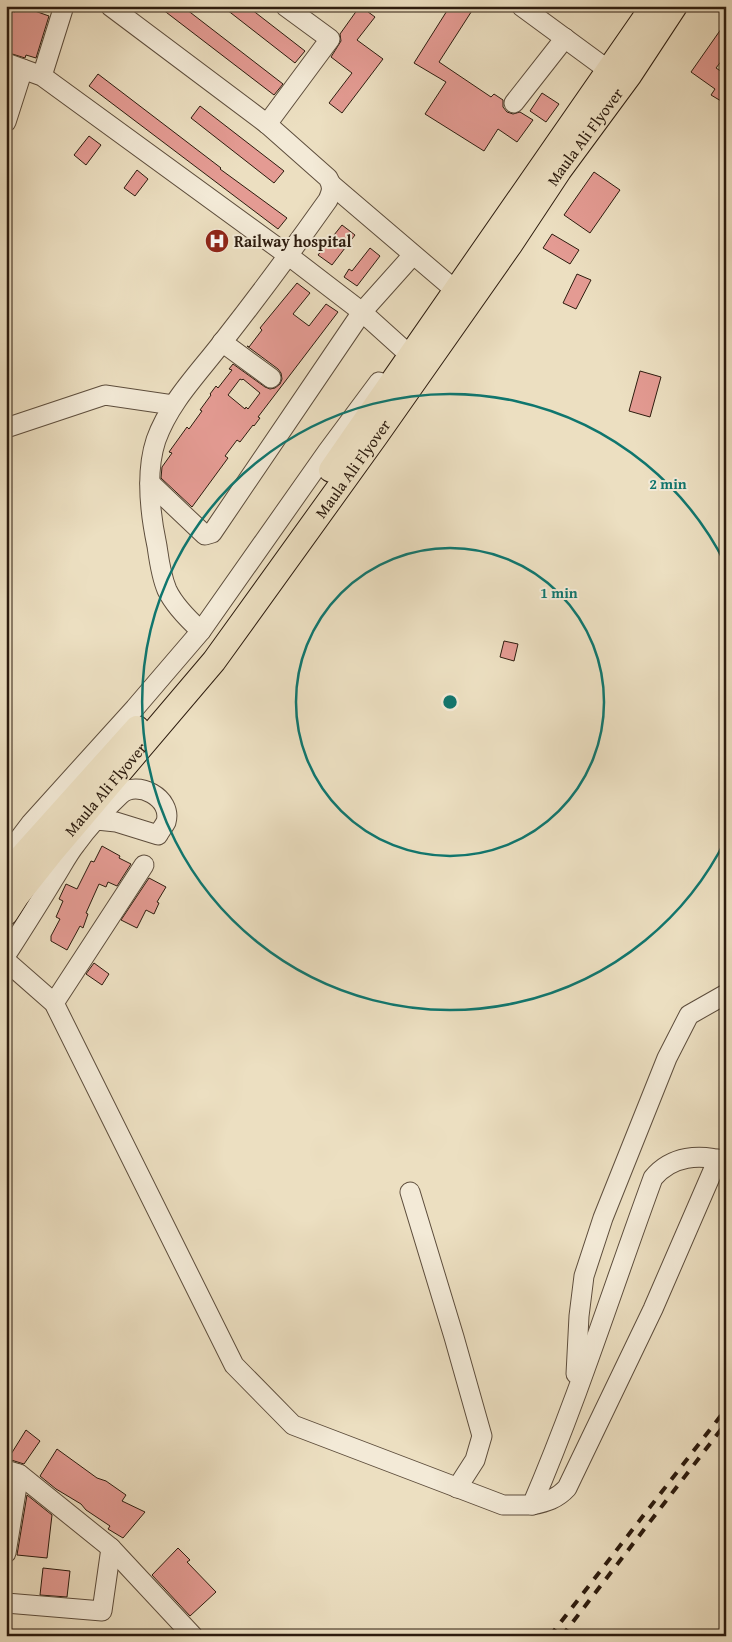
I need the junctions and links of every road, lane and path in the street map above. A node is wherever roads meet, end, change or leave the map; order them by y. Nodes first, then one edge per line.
1 (64, 6) edge
2 (110, 6) edge
3 (285, 6) edge
4 (521, 6) edge
5 (647, 6) edge
6 (653, 6) edge
7 (675, 6) edge
8 (565, 38) junction
9 (15, 66) edge
10 (604, 67) junction
11 (42, 76) junction
12 (514, 103) dead end
13 (6, 122) edge
14 (267, 124) junction
15 (332, 186) junction
16 (413, 255) junction
17 (289, 256) junction
18 (448, 284) junction
19 (362, 312) junction
20 (222, 342) junction
21 (403, 349) junction
22 (271, 378) dead end
23 (173, 405) junction
24 (6, 428) edge
25 (150, 483) junction
26 (201, 631) junction
27 (97, 820) dead end
28 (6, 856) edge
29 (144, 865) dead end
30 (6, 874) edge
31 (6, 913) edge
32 (6, 955) edge
33 (6, 961) edge
34 (726, 994) edge
35 (54, 1003) junction
36 (722, 1160) edge
37 (410, 1192) dead end
38 (576, 1393) junction
39 (13, 1472) edge
40 (457, 1488) junction
41 (532, 1505) junction
42 (111, 1548) junction
43 (6, 1553) edge
44 (6, 1603) edge
45 (193, 1636) edge

1 - 11 street
2 - 14 street
3 - 14 street
4 - 8 street
5 - 10 street
6 - 30 main road, Maula Ali Flyover
7 - 31 main road, Maula Ali Flyover
8 - 10 street
8 - 12 street
9 - 11 street
9 - 13 street
10 - 18 street
11 - 17 street
14 - 15 street
15 - 16 street
15 - 17 street
16 - 18 street
16 - 19 street
17 - 19 street
17 - 20 street
18 - 21 street
19 - 21 street
19 - 25 street
20 - 22 street
20 - 23 street
21 - 26 street
23 - 24 street
23 - 25 street
25 - 26 street
26 - 28 street
27 - 32 street
29 - 35 street
33 - 35 street
34 - 38 street
35 - 40 street
36 - 38 street
36 - 41 street
37 - 40 street
38 - 41 street
39 - 42 street
39 - 43 street
40 - 41 street
42 - 44 street
42 - 45 street

